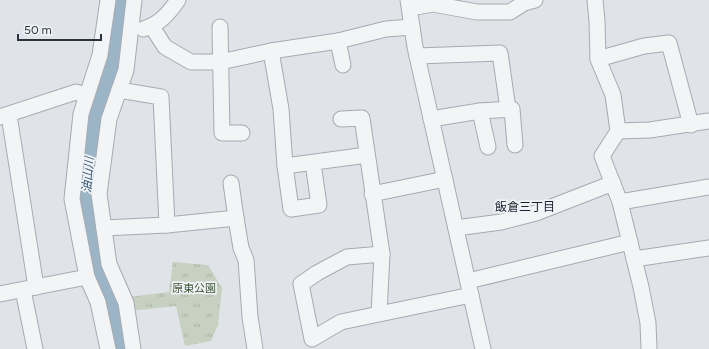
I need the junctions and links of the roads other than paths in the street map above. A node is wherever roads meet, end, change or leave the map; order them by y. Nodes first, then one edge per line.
1 (108, 0) edge
2 (134, 0) edge
3 (178, 0) edge
4 (535, 0) edge
5 (594, 0) edge
6 (409, 4) edge
7 (152, 27) junction
8 (220, 27) dead end
9 (412, 27) junction
10 (130, 33) junction
11 (338, 41) junction
12 (272, 51) junction
13 (417, 56) junction
14 (598, 59) junction
15 (220, 62) junction
16 (343, 65) dead end
17 (119, 90) junction
18 (86, 96) junction
19 (508, 109) junction
20 (480, 112) junction
21 (4, 116) edge
22 (341, 119) dead end
23 (431, 119) junction
24 (709, 122) edge
25 (690, 125) junction
26 (618, 131) junction
27 (242, 134) dead end
28 (515, 145) dead end
29 (488, 147) dead end
30 (367, 156) junction
31 (313, 163) junction
32 (285, 166) junction
33 (445, 179) junction
34 (231, 183) dead end
35 (613, 183) junction
36 (709, 187) edge
37 (372, 194) junction
38 (620, 202) junction
39 (236, 218) junction
40 (167, 225) junction
41 (104, 228) junction
42 (456, 228) junction
43 (630, 242) junction
44 (709, 248) edge
45 (382, 254) junction
46 (634, 259) junction
47 (87, 278) junction
48 (469, 288) junction
49 (30, 289) junction
50 (0, 294) edge
51 (380, 314) junction
52 (35, 349) edge
53 (108, 349) edge
54 (133, 349) edge
55 (254, 349) edge
56 (483, 349) edge
57 (649, 349) edge

1 - 18 street
2 - 10 street
3 - 7 street
4 - 6 street
5 - 14 street
6 - 9 street
7 - 10 street
7 - 15 street
8 - 15 street
9 - 11 street
9 - 13 street
10 - 17 street
11 - 12 street
11 - 16 street
12 - 15 street
12 - 32 street
13 - 19 street
13 - 23 street
14 - 25 street
14 - 26 street
15 - 27 street
17 - 40 street
17 - 41 street
18 - 21 street
18 - 47 street
19 - 20 street
19 - 28 street
20 - 23 street
20 - 29 street
21 - 49 street
22 - 30 street
23 - 33 street
24 - 25 street
25 - 26 street
26 - 35 street
30 - 31 street
30 - 37 street
31 - 32 street
31 - 32 street
33 - 37 street
33 - 42 street
34 - 39 street
35 - 38 street
35 - 42 street
36 - 38 street
37 - 45 street
38 - 43 street
39 - 40 street
39 - 55 street
40 - 41 street
41 - 54 street
42 - 48 street
43 - 46 street
43 - 48 street
44 - 46 street
45 - 51 street
45 - 51 street
46 - 57 street
47 - 49 street
47 - 53 street
48 - 51 street
48 - 56 street
49 - 50 street
49 - 52 street

